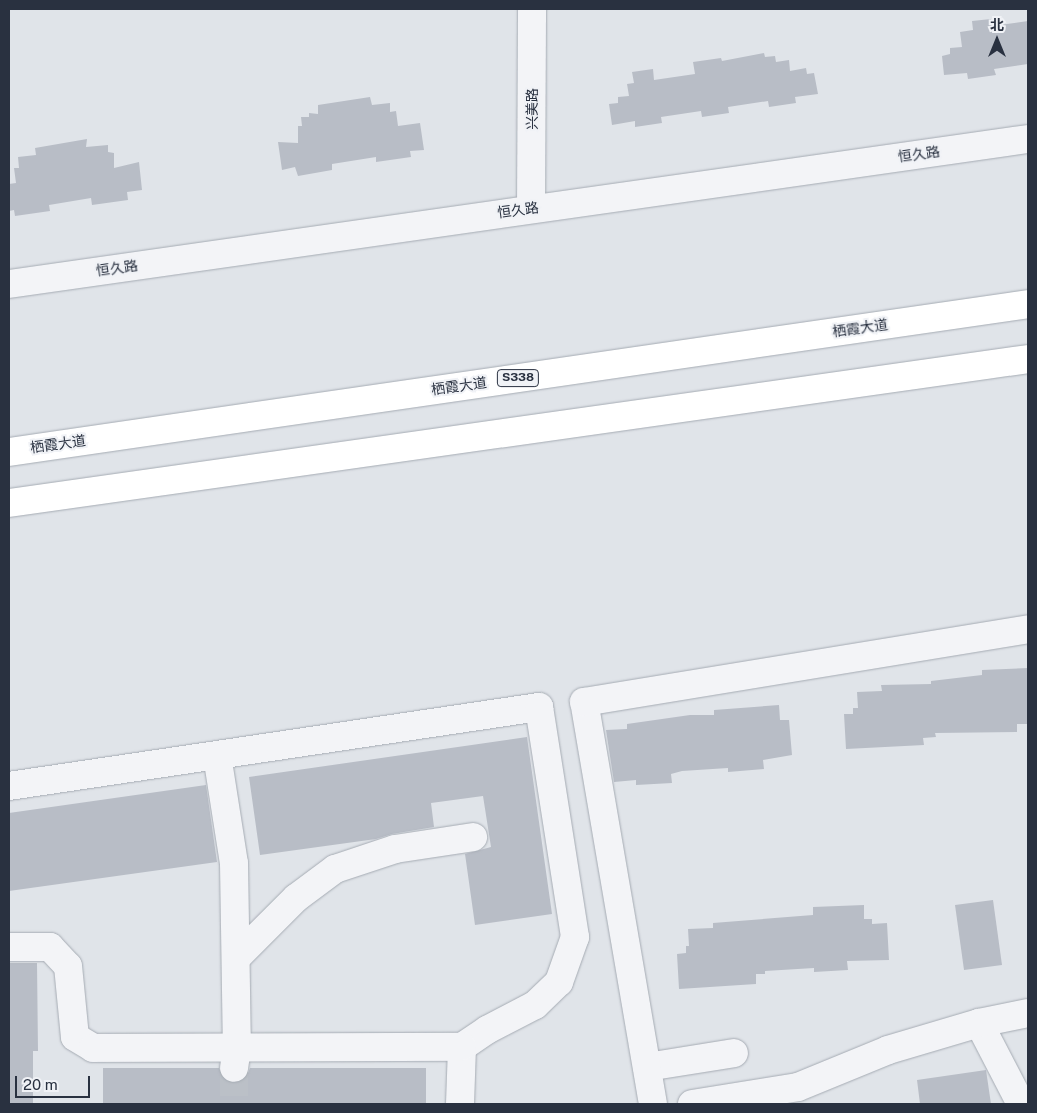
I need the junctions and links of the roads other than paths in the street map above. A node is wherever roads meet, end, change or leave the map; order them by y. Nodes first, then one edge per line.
1 (532, 9) edge
2 (1028, 139) edge
3 (531, 208) junction
4 (9, 284) edge
5 (1028, 304) edge
6 (1028, 359) edge
7 (9, 452) edge
8 (9, 503) edge
9 (1028, 629) edge
10 (217, 755) junction
11 (9, 786) edge
12 (473, 837) dead end
13 (9, 947) edge
14 (236, 958) junction
15 (1028, 1013) edge
16 (979, 1022) junction
17 (462, 1047) junction
18 (734, 1053) dead end
19 (236, 1058) junction
20 (647, 1067) junction
21 (460, 1104) edge
22 (653, 1104) edge
23 (692, 1104) edge
24 (1021, 1104) edge

1 - 3 street, 兴美路
2 - 3 street, 恒久路
3 - 4 street, 恒久路
5 - 7 main road, 栖霞大道 / S338
6 - 8 main road
9 - 20 street
10 - 11 street
10 - 14 street
10 - 17 street
12 - 14 street
13 - 19 street
14 - 19 street
15 - 16 street
16 - 23 street
16 - 24 street
17 - 19 street
17 - 21 street
18 - 20 street
20 - 22 street

